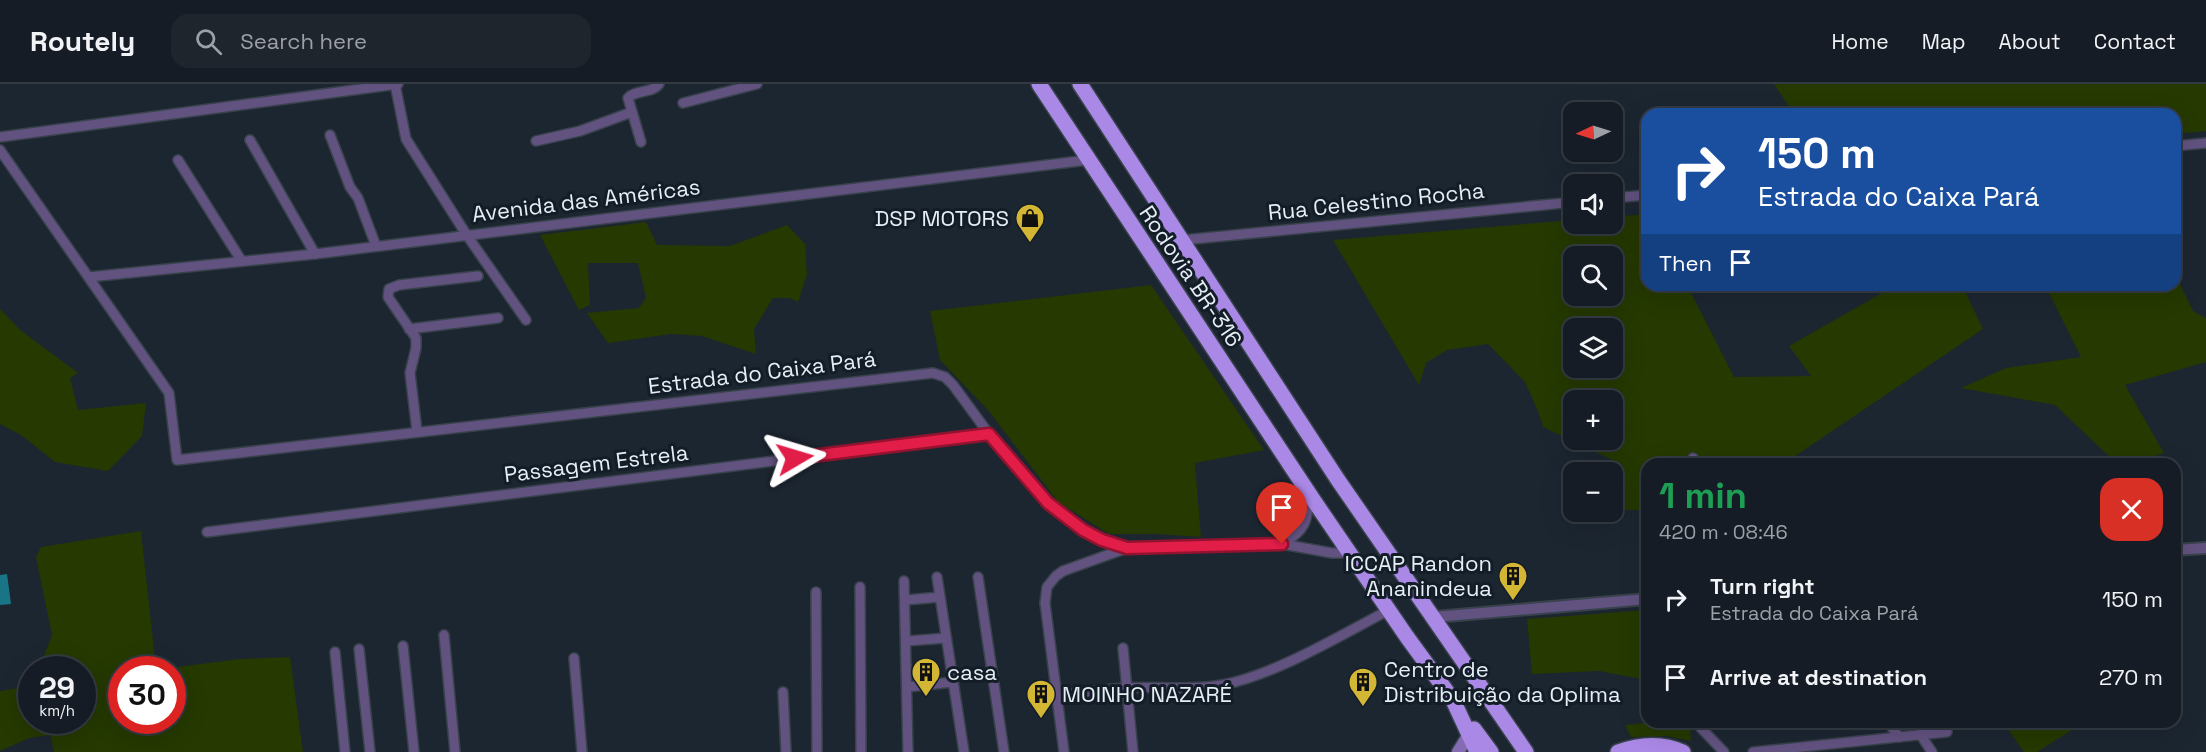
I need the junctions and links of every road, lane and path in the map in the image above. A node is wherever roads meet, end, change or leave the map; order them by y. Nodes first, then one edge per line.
1 (397, 84) edge
2 (659, 84) edge
3 (757, 84) edge
4 (1039, 84) edge
5 (1080, 84) edge
6 (683, 103) dead end
7 (632, 112) junction
8 (330, 135) dead end
9 (0, 137) edge
10 (250, 140) dead end
11 (536, 141) dead end
12 (641, 142) dead end
13 (2206, 143) edge
14 (2181, 145) edge
15 (0, 150) edge
16 (178, 160) dead end
17 (1088, 160) junction
18 (1641, 196) edge
19 (1623, 197) edge
20 (1563, 203) edge
21 (466, 234) junction
22 (1183, 240) junction
23 (376, 246) junction
24 (315, 254) junction
25 (241, 260) junction
26 (478, 276) dead end
27 (89, 277) junction
28 (498, 318) dead end
29 (526, 320) dead end
30 (409, 329) junction
31 (417, 431) junction
32 (989, 434) junction
33 (1308, 492) junction
34 (207, 532) dead end
35 (1282, 544) junction
36 (1127, 548) junction
37 (2206, 548) edge
38 (2181, 550) edge
39 (1349, 553) junction
40 (937, 577) dead end
41 (978, 577) dead end
42 (904, 581) dead end
43 (860, 587) dead end
44 (816, 592) dead end
45 (940, 597) junction
46 (906, 600) junction
47 (1641, 600) edge
48 (1389, 610) junction
49 (1434, 617) junction
50 (444, 635) dead end
51 (946, 638) junction
52 (907, 641) junction
53 (403, 646) dead end
54 (1123, 648) dead end
55 (359, 649) dead end
56 (334, 652) dead end
57 (574, 658) dead end
58 (953, 682) junction
59 (1477, 682) junction
60 (907, 687) junction
61 (1126, 688) junction
62 (783, 692) dead end
63 (1058, 696) junction
64 (1453, 700) junction
65 (1701, 728) dead end
66 (1892, 728) edge
67 (1947, 732) dead end
68 (1920, 734) junction
69 (1468, 736) junction
70 (1899, 737) junction
71 (345, 752) edge
72 (370, 752) edge
73 (414, 752) edge
74 (455, 752) edge
75 (582, 752) edge
76 (786, 752) edge
77 (817, 752) edge
78 (861, 752) edge
79 (908, 752) edge
80 (964, 752) edge
81 (1004, 752) edge
82 (1064, 752) edge
83 (1133, 752) edge
84 (1458, 752) edge
85 (1477, 752) edge
86 (1491, 752) edge
87 (1526, 752) edge
88 (1539, 752) edge
89 (1618, 752) edge
90 (1683, 752) edge
91 (1724, 752) edge
92 (1753, 752) edge
93 (1932, 752) edge

1 - 9 street
1 - 21 street
2 - 7 street
3 - 6 street
4 - 17 highway, Rodovia BR-316
5 - 22 highway, Rodovia BR-316
7 - 11 street
7 - 12 street
8 - 23 street
10 - 24 street
13 - 14 street
15 - 27 street
16 - 25 street
17 - 21 street, Avenida das Américas
17 - 33 highway, Rodovia BR-316
18 - 19 street
20 - 22 street, Rua Celestino Rocha
21 - 23 street, Avenida das Américas
21 - 29 street
22 - 49 highway, Rodovia BR-316
23 - 24 street, Avenida das Américas
24 - 25 street, Avenida das Américas
25 - 27 street, Avenida das Américas
26 - 30 street
27 - 31 street, Estrada do Caixa Pará
28 - 30 street
30 - 31 street
31 - 32 street, Estrada do Caixa Pará
32 - 34 street, Passagem Estrela
32 - 36 street, Estrada do Caixa Pará
33 - 35 street
33 - 39 highway, Rodovia BR-316
35 - 36 street, Estrada do Caixa Pará
35 - 39 street, Estrada do Caixa Pará
36 - 63 street
37 - 38 street
39 - 48 highway, Rodovia BR-316
40 - 45 street
41 - 81 street
42 - 46 street
43 - 78 street
44 - 77 street
45 - 46 street
45 - 51 street
46 - 52 street
47 - 49 street
48 - 61 street
48 - 64 highway, Rodovia BR-316
49 - 59 highway
50 - 74 street
51 - 52 street
51 - 58 street
52 - 60 street
53 - 73 street
54 - 61 street
55 - 72 street
56 - 71 street
57 - 75 street
58 - 60 street
58 - 80 street
59 - 87 highway
59 - 88 highway
60 - 79 street
61 - 63 street
61 - 83 street
62 - 76 street
63 - 82 street
64 - 69 highway
64 - 86 highway
65 - 91 street
66 - 70 street
67 - 68 street
68 - 70 street
68 - 93 street
69 - 84 main road
69 - 85 highway
70 - 92 street
89 - 90 highway

